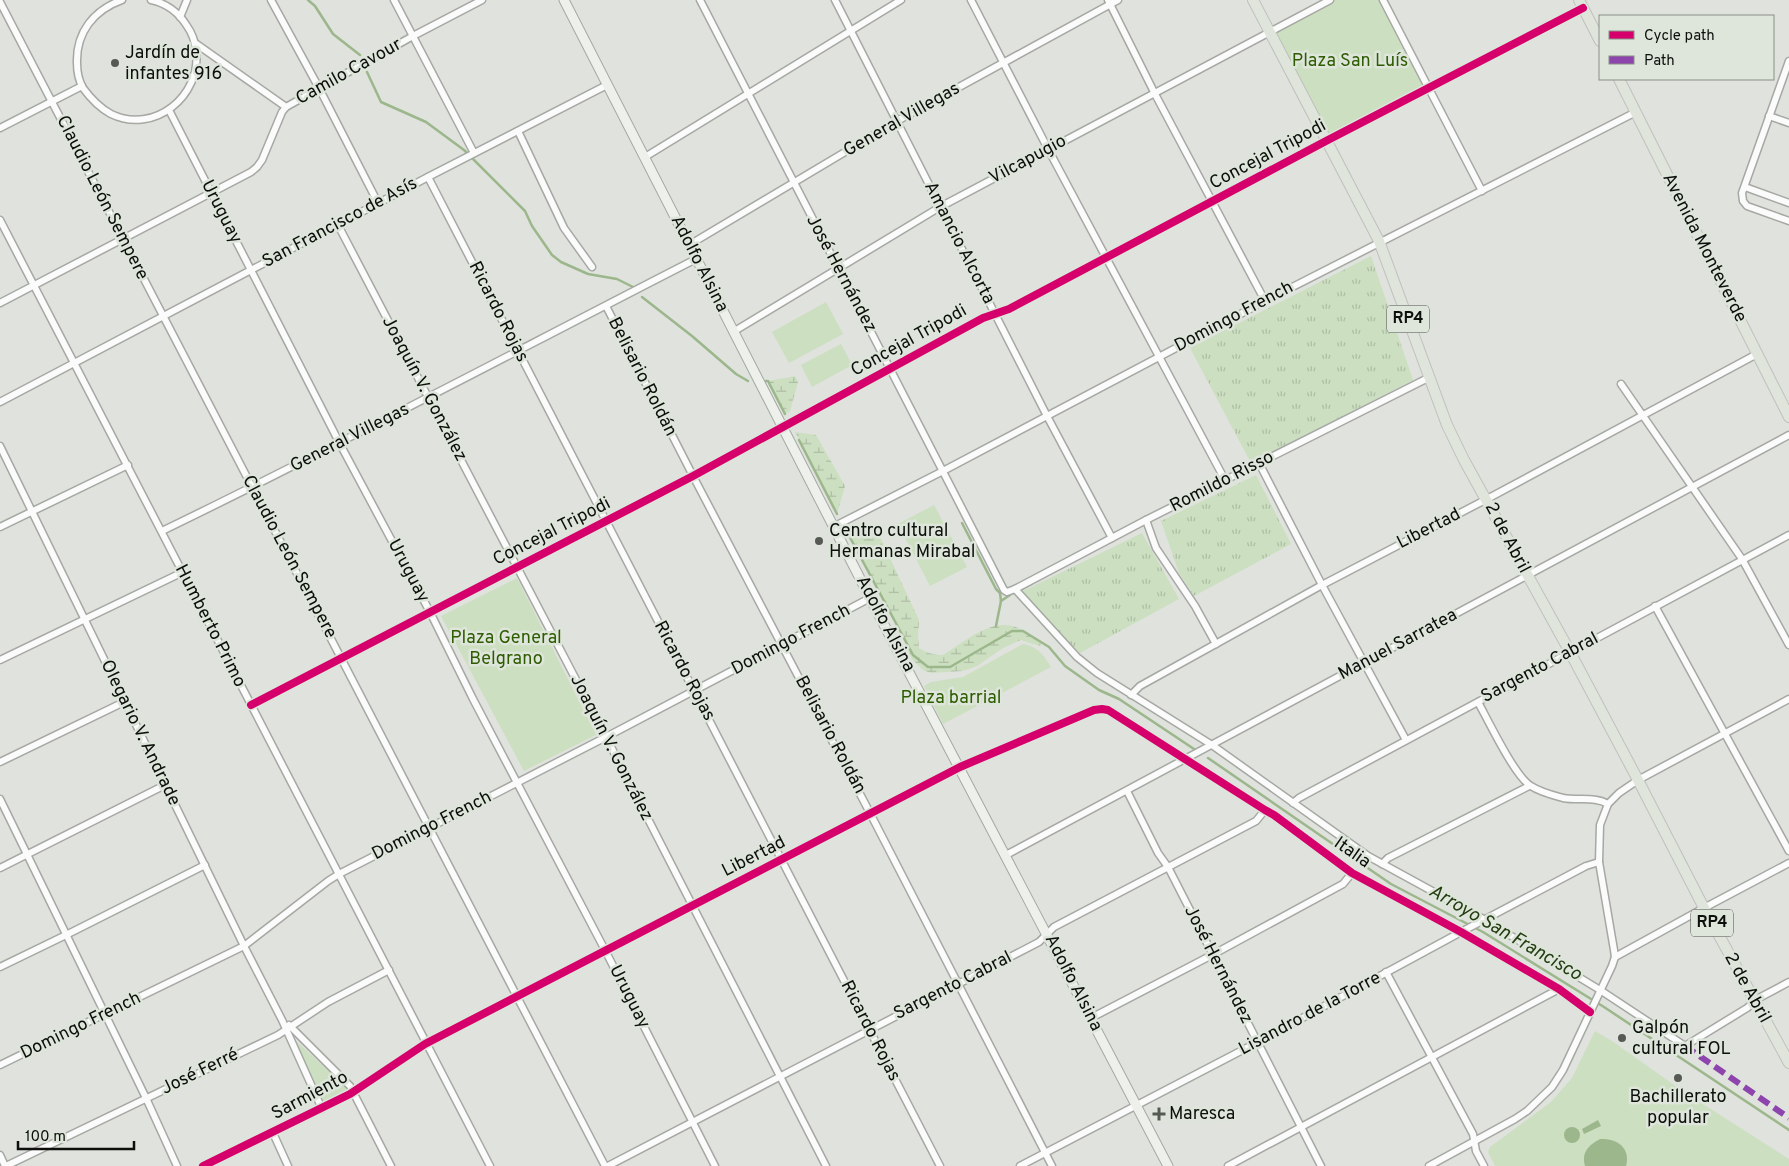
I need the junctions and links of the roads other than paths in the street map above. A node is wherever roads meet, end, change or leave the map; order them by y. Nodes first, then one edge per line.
1 (122, 0) edge
2 (151, 0) edge
3 (187, 0) edge
4 (271, 0) edge
5 (394, 0) edge
6 (482, 0) edge
7 (564, 0) edge
8 (700, 0) edge
9 (835, 0) edge
10 (900, 0) edge
11 (971, 0) edge
12 (1118, 0) edge
13 (1253, 0) edge
14 (1330, 0) edge
15 (1383, 0) edge
16 (0, 2) edge
17 (107, 2) edge
18 (1109, 2) edge
19 (1581, 4) edge
20 (180, 16) junction
21 (850, 31) junction
22 (1270, 32) junction
23 (413, 36) junction
24 (1599, 39) edge
25 (195, 43) junction
26 (1789, 61) edge
27 (1004, 63) junction
28 (1620, 80) edge
29 (607, 85) junction
30 (82, 86) junction
31 (320, 88) junction
32 (1429, 88) junction
33 (749, 94) junction
34 (1155, 94) junction
35 (52, 101) junction
36 (286, 107) junction
37 (169, 110) junction
38 (1636, 112) junction
39 (1769, 116) junction
40 (897, 121) junction
41 (1789, 123) edge
42 (0, 128) edge
43 (518, 131) junction
44 (1326, 141) junction
45 (1048, 149) junction
46 (470, 155) junction
47 (645, 157) junction
48 (428, 177) junction
49 (794, 184) junction
50 (1744, 190) junction
51 (1482, 191) junction
52 (212, 193) junction
53 (1212, 202) junction
54 (378, 203) junction
55 (1789, 203) edge
56 (940, 207) junction
57 (0, 220) edge
58 (1789, 221) edge
59 (338, 225) junction
60 (124, 239) junction
61 (1379, 241) junction
62 (689, 245) junction
63 (1106, 257) junction
64 (696, 259) junction
65 (592, 267) dead end
66 (838, 269) junction
67 (251, 271) junction
68 (34, 286) junction
69 (1265, 301) junction
70 (0, 303) edge
71 (606, 306) junction
72 (996, 314) junction
73 (162, 316) junction
74 (733, 332) junction
75 (518, 350) junction
76 (1757, 354) junction
77 (1158, 357) junction
78 (75, 364) junction
79 (890, 368) junction
80 (1430, 377) junction
81 (1621, 384) dead end
82 (428, 398) junction
83 (0, 402) edge
84 (1788, 413) edge
85 (1642, 415) junction
86 (1047, 416) junction
87 (784, 427) junction
88 (1789, 435) edge
89 (340, 444) junction
90 (0, 446) edge
91 (1259, 463) junction
92 (128, 465) junction
93 (942, 471) junction
94 (693, 476) junction
95 (1225, 480) junction
96 (1692, 486) junction
97 (252, 488) junction
98 (1487, 500) junction
99 (33, 511) junction
100 (1146, 520) junction
101 (606, 521) junction
102 (835, 526) junction
103 (0, 527) edge
104 (162, 531) junction
105 (1789, 535) edge
106 (1112, 538) junction
107 (1742, 559) junction
108 (517, 566) junction
109 (183, 572) junction
110 (1527, 575) junction
111 (1322, 585) junction
112 (1015, 589) junction
113 (870, 598) junction
114 (1655, 606) junction
115 (430, 612) junction
116 (85, 619) junction
117 (1216, 644) junction
118 (782, 645) junction
119 (1789, 645) edge
120 (1570, 652) junction
121 (341, 658) junction
122 (0, 660) edge
123 (1365, 663) junction
124 (694, 690) junction
125 (1132, 695) junction
126 (1789, 699) edge
127 (124, 702) junction
128 (1478, 702) junction
129 (251, 705) junction
130 (1102, 709) joint
131 (1725, 733) junction
132 (606, 737) junction
133 (1406, 740) junction
134 (1210, 746) junction
135 (1185, 760) junction
136 (0, 762) edge
137 (960, 766) junction
138 (1638, 780) junction
139 (517, 782) junction
140 (165, 784) junction
141 (1529, 786) junction
142 (1126, 791) junction
143 (0, 798) edge
144 (1293, 803) junction
145 (1608, 804) junction
146 (1265, 810) junction
147 (870, 813) junction
148 (429, 828) junction
149 (1789, 851) edge
150 (1006, 855) junction
151 (28, 856) junction
152 (782, 860) junction
153 (1599, 862) junction
154 (1789, 863) edge
155 (205, 864) junction
156 (1382, 864) junction
157 (0, 868) edge
158 (1168, 868) junction
159 (1352, 873) junction
160 (339, 874) junction
161 (692, 905) junction
162 (1704, 908) junction
163 (1482, 921) junction
164 (1464, 930) junction
165 (1047, 934) junction
166 (66, 935) junction
167 (244, 946) junction
168 (606, 952) junction
169 (1212, 955) junction
170 (1615, 957) junction
171 (0, 967) edge
172 (389, 970) junction
173 (1386, 972) junction
174 (1789, 982) edge
175 (957, 984) junction
176 (1559, 989) junction
177 (1599, 992) junction
178 (518, 996) junction
179 (1754, 1002) junction
180 (1592, 1009) junction
181 (105, 1014) junction
182 (1091, 1018) junction
183 (289, 1028) junction
184 (870, 1030) junction
185 (1258, 1042) junction
186 (426, 1044) junction
187 (1431, 1056) junction
188 (1789, 1064) edge
189 (0, 1065) edge
190 (780, 1076) junction
191 (354, 1092) junction
192 (146, 1098) junction
193 (1136, 1106) junction
194 (322, 1109) junction
195 (692, 1121) junction
196 (1301, 1127) junction
197 (273, 1133) junction
198 (1475, 1141) junction
199 (1045, 1153) junction
200 (0, 1155) edge
201 (6, 1166) edge
202 (177, 1166) edge
203 (203, 1166) edge
204 (288, 1166) edge
205 (391, 1166) edge
206 (490, 1166) edge
207 (607, 1166) edge
208 (715, 1166) edge
209 (826, 1166) edge
210 (940, 1166) edge
211 (1020, 1166) edge
212 (1052, 1166) edge
213 (1168, 1166) edge
214 (1228, 1166) edge
215 (1321, 1166) edge
216 (1429, 1166) edge
217 (1484, 1166) edge

1 - 17 street
2 - 20 street
3 - 20 street
4 - 31 street
5 - 23 street
6 - 23 street, Camilo Cavour
7 - 29 street, Adolfo Alsina
8 - 33 street, José Hernández
9 - 21 street, Amancio Alcorta
10 - 21 street
11 - 27 street
12 - 18 street, General Villegas
13 - 22 main road, 2 de Abril / RP4
14 - 22 street, Vilcapugio
15 - 32 street
16 - 35 street, Claudio León Sempere
17 - 30 street
18 - 27 street, General Villegas
18 - 34 street
19 - 24 main road
19 - 32 street, Concejal Tripodi
20 - 25 street
21 - 33 street
21 - 40 street, Amancio Alcorta
22 - 34 street, Vilcapugio
22 - 44 main road, 2 de Abril / RP4
23 - 31 street, Camilo Cavour
23 - 46 street
25 - 36 street
25 - 37 street
26 - 39 street
27 - 40 street, General Villegas
27 - 45 street
28 - 38 main road, Avenida Monteverde
29 - 43 street, San Francisco de Asís
29 - 47 street, Adolfo Alsina
30 - 35 street
30 - 37 street
31 - 36 street, Camilo Cavour
31 - 54 street
32 - 44 street, Concejal Tripodi
32 - 51 street
33 - 47 street
33 - 49 street, José Hernández
34 - 45 street, Vilcapugio
34 - 53 street
35 - 42 street
35 - 60 street, Claudio León Sempere
36 - 52 street, Camilo Cavour
37 - 52 street, Uruguay
38 - 51 street, Domingo French
38 - 76 main road, Avenida Monteverde
39 - 41 street
39 - 50 street
40 - 49 street, General Villegas
40 - 56 street, Amancio Alcorta
43 - 46 street, San Francisco de Asís
43 - 65 street
44 - 53 street, Concejal Tripodi
44 - 61 main road, 2 de Abril / RP4
45 - 56 street, Vilcapugio
45 - 63 street
46 - 48 street, San Francisco de Asís
47 - 62 street, Adolfo Alsina
48 - 54 street, San Francisco de Asís
48 - 75 street, Ricardo Rojas
49 - 62 street, General Villegas
49 - 66 street, José Hernández
50 - 55 street
50 - 58 street
51 - 61 street, Domingo French
52 - 60 street, Camilo Cavour
52 - 67 street, Uruguay
53 - 63 street, Concejal Tripodi
53 - 69 street
54 - 59 street, San Francisco de Asís
56 - 66 street, Vilcapugio
56 - 72 street, Amancio Alcorta
57 - 68 street, Humberto Primo
59 - 67 street, San Francisco de Asís
59 - 82 street, Joaquín V. González
60 - 68 street, Camilo Cavour
60 - 73 street, Claudio León Sempere
61 - 69 street, Domingo French
61 - 80 main road, 2 de Abril / RP4
62 - 64 street, Adolfo Alsina
63 - 72 street, Concejal Tripodi
63 - 77 street
64 - 71 street, General Villegas
64 - 74 street, Adolfo Alsina
66 - 74 street, Vilcapugio
66 - 79 street, José Hernández
67 - 73 street, San Francisco de Asís
67 - 89 street, Uruguay
68 - 70 street, Camilo Cavour
68 - 78 street, Humberto Primo
69 - 77 street, Domingo French
71 - 75 street, General Villegas
71 - 94 street, Belisario Roldán
72 - 79 street, Concejal Tripodi
72 - 86 street, Amancio Alcorta
73 - 78 street, San Francisco de Asís
73 - 97 street, Claudio León Sempere
74 - 87 street, Adolfo Alsina
75 - 82 street, General Villegas
75 - 101 street, Ricardo Rojas
76 - 84 main road, Avenida Monteverde
76 - 85 street, Libertad
77 - 86 street, Domingo French
77 - 95 street
78 - 83 street, San Francisco de Asís
78 - 92 street, Humberto Primo
79 - 87 street, Concejal Tripodi
79 - 93 street, José Hernández
80 - 91 street, Romildo Risso
80 - 98 main road, 2 de Abril / RP4
81 - 85 street
82 - 89 street, General Villegas
82 - 108 street, Joaquín V. González
85 - 96 street
85 - 98 street, Libertad
86 - 93 street, Domingo French
86 - 106 street, Amancio Alcorta
87 - 94 street, Concejal Tripodi
87 - 102 street, Adolfo Alsina
88 - 96 street, Manuel Sarratea
89 - 97 street, General Villegas
89 - 115 street, Uruguay
90 - 99 street, Olegario V. Andrade
91 - 95 street, Romildo Risso
91 - 111 street
92 - 99 street
92 - 104 street, Humberto Primo
93 - 102 street, Domingo French
93 - 112 street, José Hernández
94 - 101 street, Concejal Tripodi
94 - 118 street, Belisario Roldán
95 - 100 street, Romildo Risso
96 - 107 street
96 - 110 street, Manuel Sarratea
97 - 104 street, General Villegas
97 - 121 street, Claudio León Sempere
98 - 110 main road, 2 de Abril / RP4
98 - 111 street, Libertad
99 - 103 street
99 - 116 street, Olegario V. Andrade
100 - 106 street, Romildo Risso
100 - 117 street
101 - 108 street, Concejal Tripodi
101 - 124 street, Ricardo Rojas
102 - 113 street, Adolfo Alsina
104 - 109 street, Humberto Primo
105 - 107 street, Sargento Cabral
106 - 112 street, Romildo Risso
107 - 114 street, Sargento Cabral
107 - 119 street
108 - 115 street, Concejal Tripodi
108 - 132 street, Joaquín V. González
109 - 116 street
109 - 129 street, Humberto Primo
110 - 120 main road, 2 de Abril / RP4
110 - 123 street, Manuel Sarratea
111 - 117 street, Libertad
111 - 123 street
112 - 125 street, Italia
113 - 118 street, Domingo French
113 - 137 street, Adolfo Alsina
114 - 120 street, Sargento Cabral
114 - 131 street
115 - 121 street, Concejal Tripodi
115 - 139 street, Uruguay
116 - 122 street
116 - 127 street, Olegario V. Andrade
117 - 125 street, Libertad
118 - 124 street, Domingo French
118 - 147 street, Belisario Roldán
120 - 128 street, Sargento Cabral
120 - 138 main road, 2 de Abril / RP4
121 - 129 street, Concejal Tripodi
121 - 148 street, Claudio León Sempere
123 - 133 street
123 - 134 street, Manuel Sarratea
124 - 132 street, Domingo French
124 - 152 street, Ricardo Rojas
125 - 134 street, Italia
126 - 131 street
127 - 136 street
127 - 140 street, Olegario V. Andrade
128 - 133 street, Sargento Cabral
128 - 141 street
129 - 160 street, Humberto Primo
130 - 135 street, Italia
130 - 137 street, Libertad
131 - 138 street
131 - 149 street
132 - 139 street, Domingo French
132 - 161 street, Joaquín V. González
133 - 144 street, Sargento Cabral
134 - 135 street, Manuel Sarratea
134 - 144 street, Italia
135 - 142 street, Manuel Sarratea
135 - 146 street, Italia
137 - 147 street, Libertad
137 - 150 street, Adolfo Alsina
138 - 145 street
138 - 162 main road, 2 de Abril / RP4
139 - 148 street, Domingo French
139 - 168 street, Uruguay
140 - 151 street
140 - 155 street, Olegario V. Andrade
141 - 145 street
141 - 156 street
142 - 150 street, Manuel Sarratea
142 - 158 street, José Hernández
143 - 151 street
144 - 156 street, Italia
145 - 153 street
146 - 158 street, Sargento Cabral
146 - 159 street, Italia
147 - 152 street, Libertad
147 - 175 street, Belisario Roldán
148 - 160 street, Domingo French
148 - 178 street, Claudio León Sempere
150 - 165 street, Adolfo Alsina
151 - 157 street
151 - 166 street
152 - 161 street, Libertad
152 - 184 street, Ricardo Rojas
153 - 163 street, Lisandro de la Torre
153 - 170 street
154 - 162 street
155 - 166 street
155 - 167 street, Olegario V. Andrade
156 - 163 street, Italia
158 - 165 street, Sargento Cabral
158 - 169 street, José Hernández
159 - 164 street, Italia
159 - 169 street
160 - 167 street, Domingo French
160 - 172 street, Humberto Primo
161 - 168 street, Libertad
161 - 190 street, Joaquín V. González
162 - 170 street
162 - 179 main road, 2 de Abril / RP4
163 - 164 street, Lisandro de la Torre
163 - 177 street, Italia
164 - 173 street, Lisandro de la Torre
164 - 176 street, Italia
165 - 175 street, Sargento Cabral
165 - 182 street, Adolfo Alsina
166 - 171 street
166 - 181 street
167 - 181 street, Domingo French
167 - 183 street, Olegario V. Andrade
168 - 178 street, Libertad
168 - 195 street, Uruguay
169 - 182 street
169 - 185 street, José Hernández
170 - 177 street
172 - 183 street, José Ferré
172 - 186 street, Humberto Primo
173 - 185 street, Lisandro de la Torre
173 - 187 street
174 - 179 street
175 - 184 street, Sargento Cabral
175 - 199 street, Belisario Roldán
176 - 180 street, Italia
176 - 187 street
177 - 179 street, Italia
177 - 180 street
178 - 186 street, Libertad
178 - 207 street, Claudio León Sempere
179 - 188 main road, 2 de Abril / RP4
180 - 198 street
181 - 189 street, Domingo French
181 - 192 street
182 - 193 street, Adolfo Alsina
183 - 191 street, Olegario V. Andrade
183 - 192 street, José Ferré
183 - 194 street, Olegario V. Andrade
184 - 190 street, Sargento Cabral
184 - 210 street, Ricardo Rojas
185 - 193 street, Lisandro de la Torre
185 - 196 street, José Hernández
186 - 191 street, Sarmiento
186 - 206 street, Humberto Primo
187 - 196 street
187 - 198 street
190 - 195 street, Sargento Cabral
190 - 209 street, Joaquín V. González
191 - 194 street, Sarmiento
191 - 205 street, Olegario V. Andrade
192 - 201 street, José Ferré
192 - 202 street
193 - 199 street, Lisandro de la Torre
193 - 213 street, Adolfo Alsina
194 - 197 street, Sarmiento
195 - 207 street, Sargento Cabral
195 - 208 street, Uruguay
196 - 214 street
196 - 215 street, José Hernández
197 - 203 street, Sarmiento
197 - 204 street
198 - 216 street
198 - 217 street
199 - 211 street, Lisandro de la Torre
199 - 212 street, Belisario Roldán
200 - 201 street

